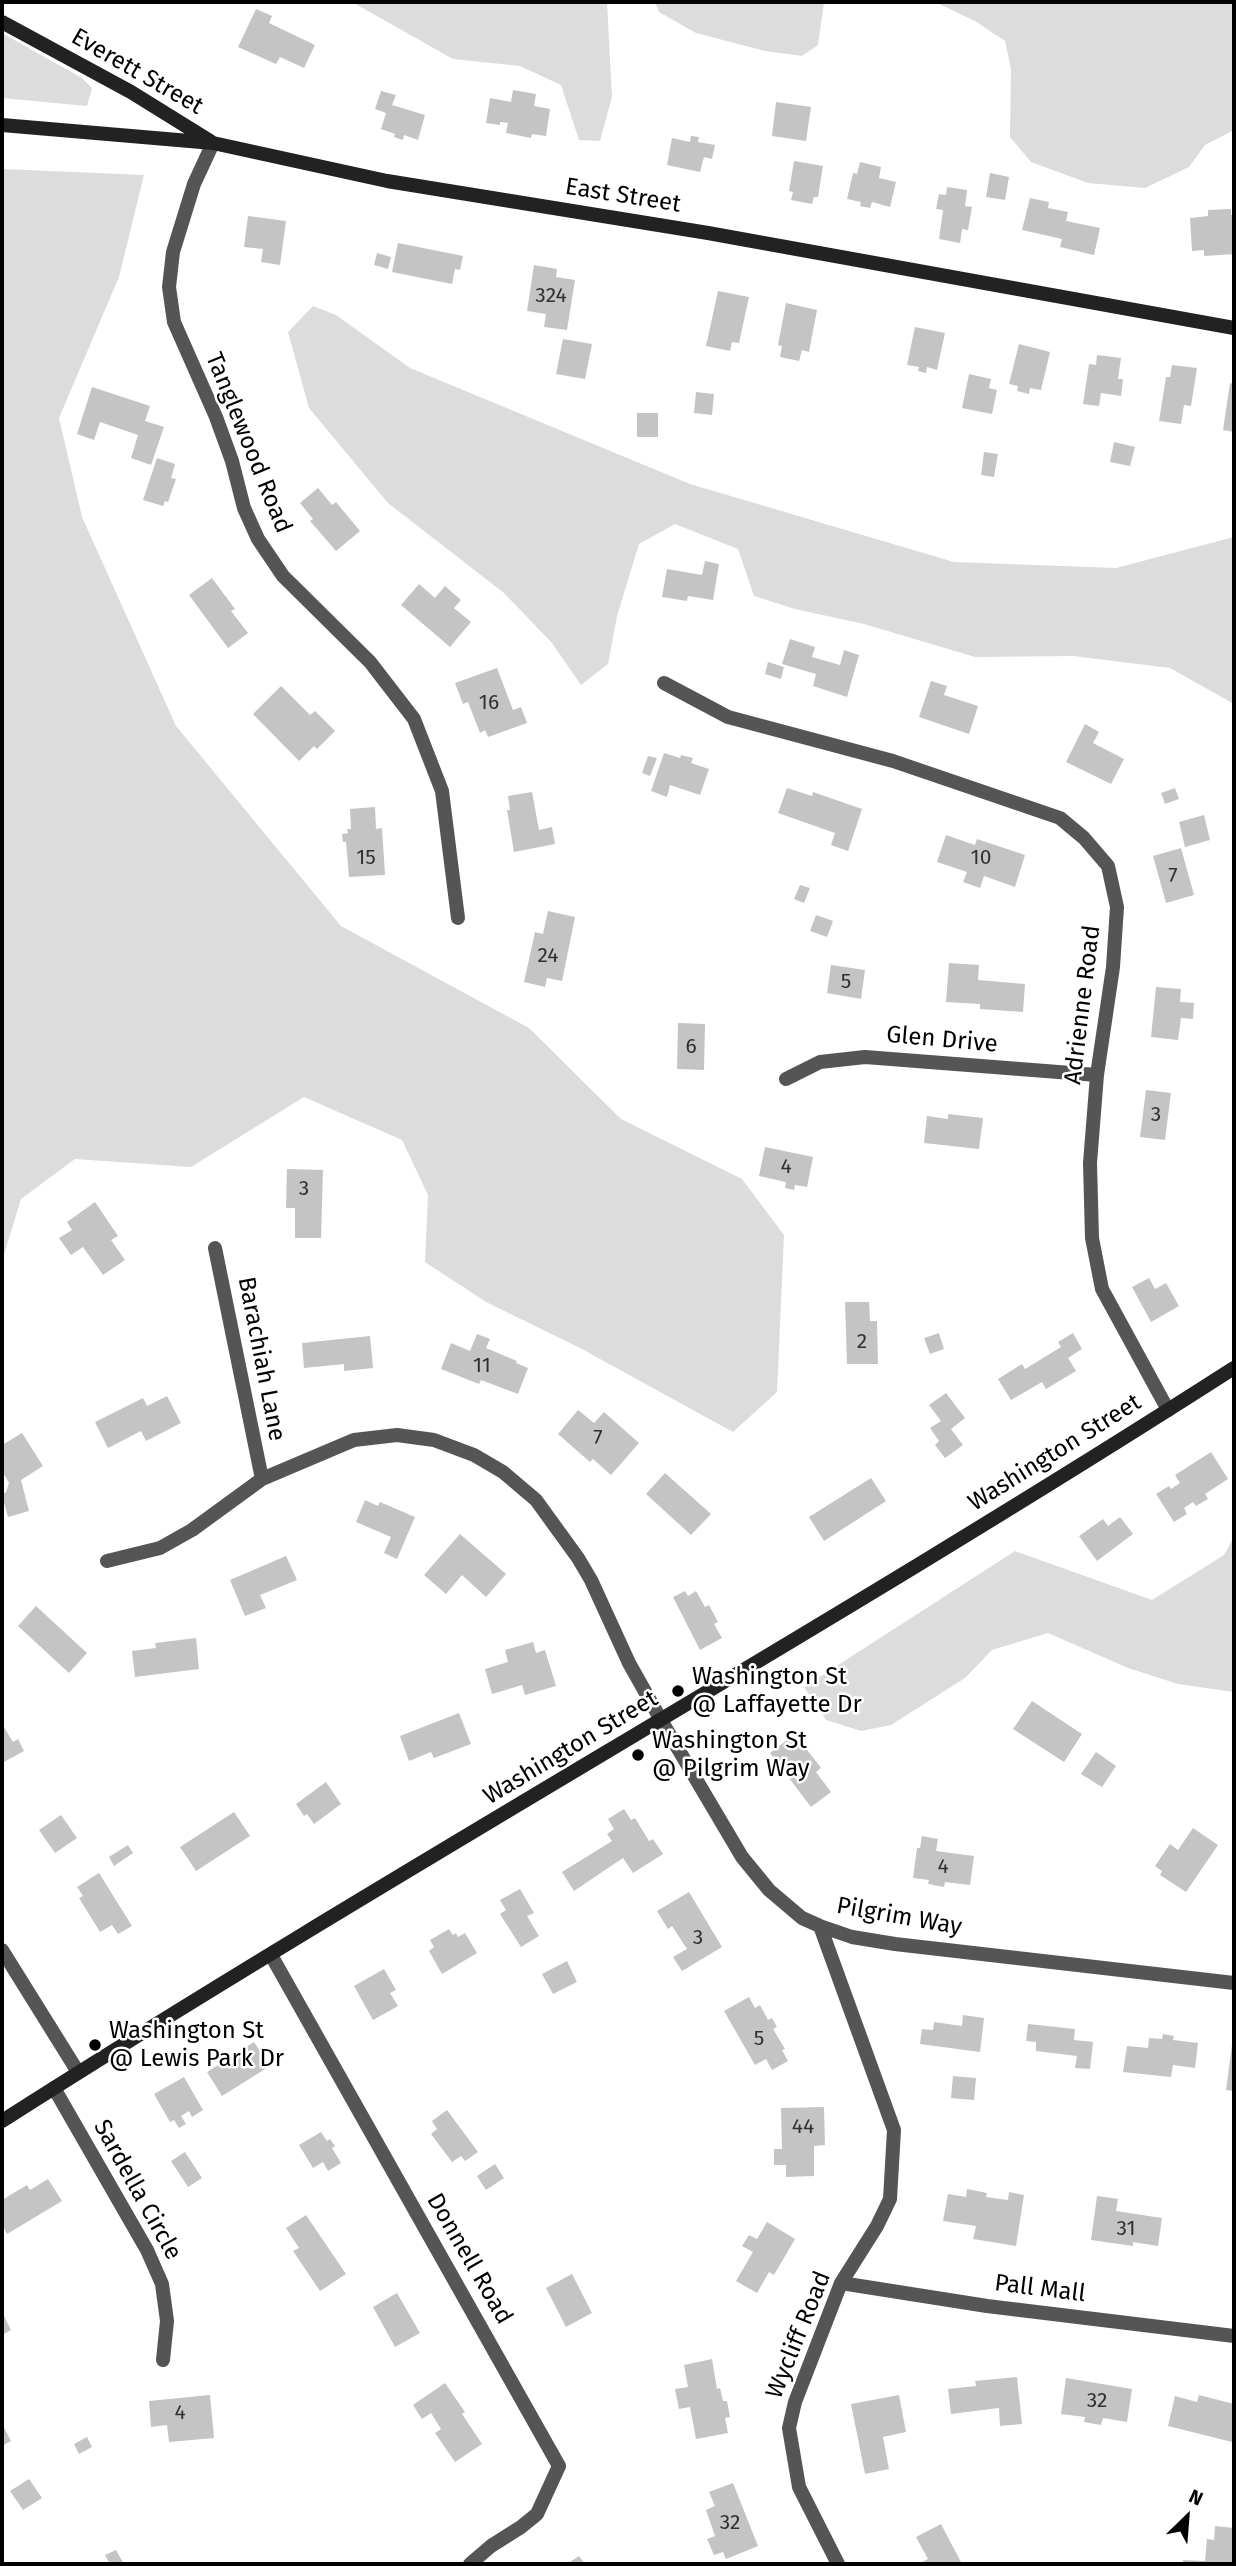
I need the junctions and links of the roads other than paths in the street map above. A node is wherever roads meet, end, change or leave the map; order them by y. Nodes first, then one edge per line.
1 (2, 22) edge
2 (2, 125) edge
3 (213, 143) junction
4 (1234, 328) edge
5 (664, 682) dead end
6 (458, 918) dead end
7 (1097, 1075) junction
8 (786, 1079) dead end
9 (215, 1248) dead end
10 (1234, 1368) edge
11 (1168, 1410) junction
12 (262, 1479) junction
13 (107, 1561) dead end
14 (661, 1720) junction
15 (820, 1926) junction
16 (2, 1950) edge
17 (271, 1955) junction
18 (1234, 1983) edge
19 (78, 2072) junction
20 (54, 2088) junction
21 (2, 2121) edge
22 (841, 2283) junction
23 (1234, 2336) edge
24 (163, 2360) dead end
25 (470, 2564) edge
26 (838, 2564) edge

1 - 3 street, Everett Street
2 - 3 street, East Street
3 - 4 street, East Street
3 - 6 street, Tanglewood Road
5 - 7 street, Adrienne Road
7 - 8 street, Glen Drive
7 - 11 street, Adrienne Road
9 - 12 street, Barachiah Lane
10 - 11 street, Washington Street
11 - 14 street, Washington Street
12 - 13 street, Pilgrim Way
12 - 14 street, Pilgrim Way
14 - 15 street, Pilgrim Way
14 - 17 street, Washington Street
15 - 18 street, Pilgrim Way
15 - 22 street, Wycliff Road
16 - 19 street
17 - 19 street, Washington Street
17 - 25 street, Donnell Road
19 - 20 street, Washington Street
20 - 21 street, Washington Street
20 - 24 street, Sardella Circle
22 - 23 street, Pall Mall
22 - 26 street, Wycliff Road

